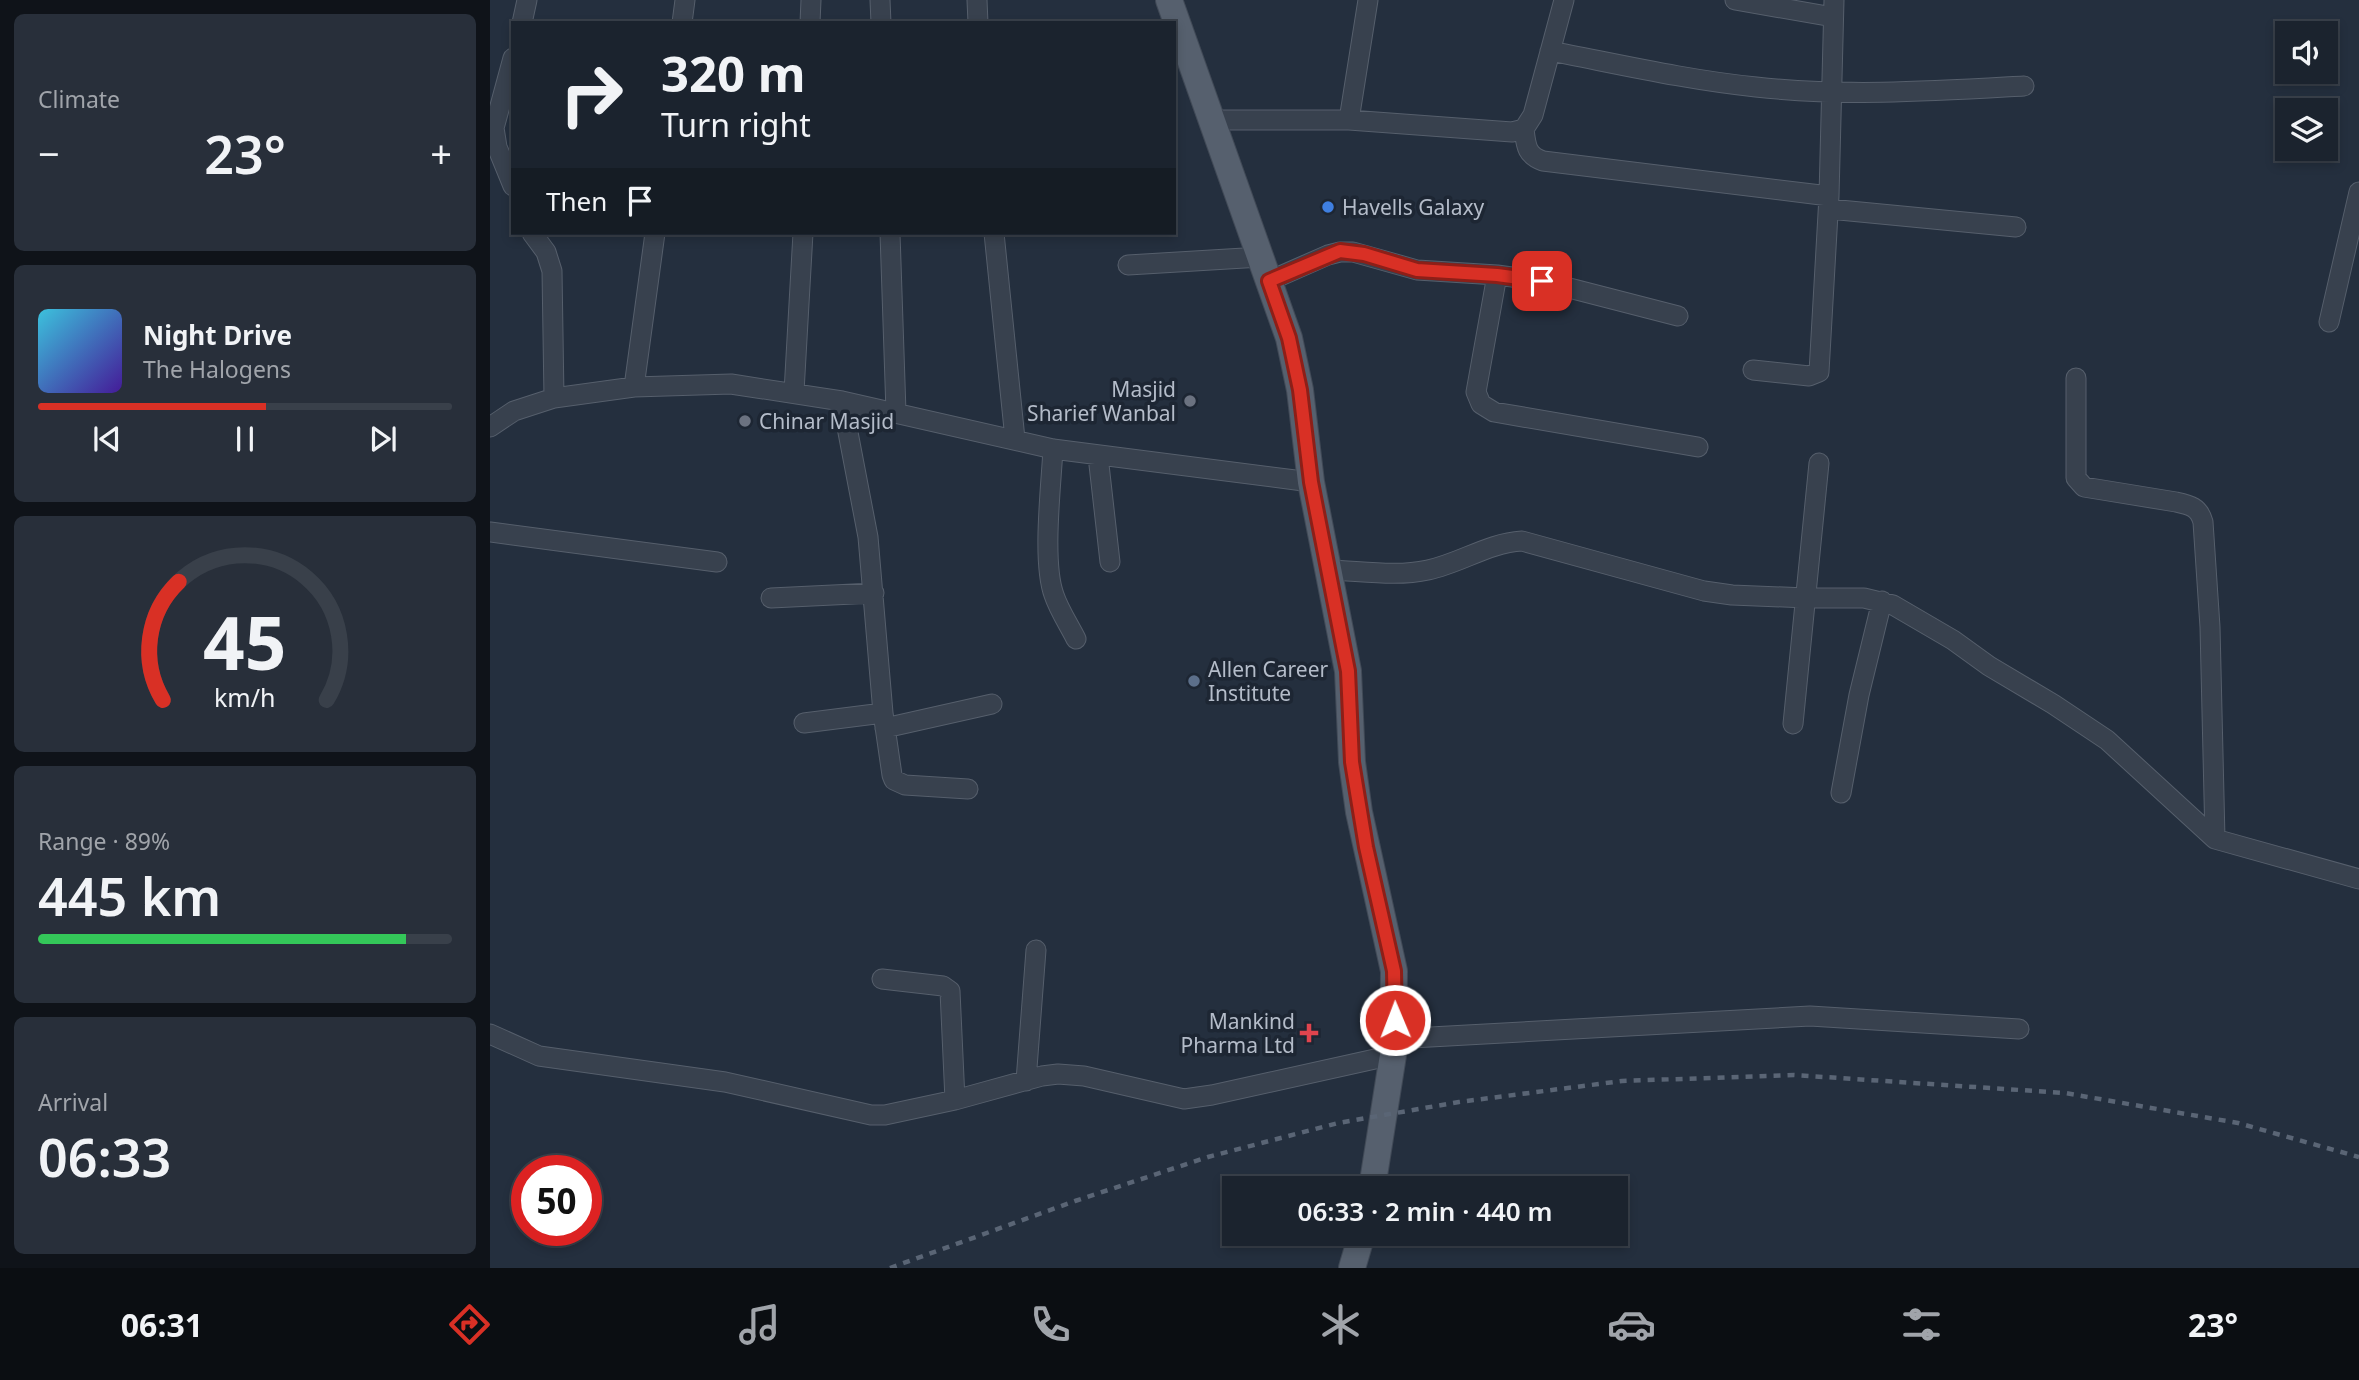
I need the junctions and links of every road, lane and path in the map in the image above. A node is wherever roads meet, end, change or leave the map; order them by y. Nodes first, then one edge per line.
1 (527, 0) edge
2 (685, 0) edge
3 (811, 0) edge
4 (880, 0) edge
5 (976, 0) edge
6 (1169, 0) edge
7 (1368, 0) edge
8 (1564, 0) edge
9 (1735, 0) edge
10 (1833, 8) edge
11 (522, 21) edge
12 (682, 21) edge
13 (810, 21) edge
14 (881, 21) edge
15 (978, 21) edge
16 (1550, 51) junction
17 (511, 65) edge
18 (2024, 86) dead end
19 (1830, 92) junction
20 (1214, 120) junction
21 (1349, 120) junction
22 (1524, 129) junction
23 (511, 181) edge
24 (2359, 191) edge
25 (1829, 203) junction
26 (2016, 227) dead end
27 (534, 235) edge
28 (655, 235) edge
29 (803, 235) edge
30 (890, 235) edge
31 (994, 235) edge
32 (1128, 265) dead end
33 (1265, 269) junction
34 (1497, 275) junction
35 (1678, 316) dead end
36 (2329, 322) dead end
37 (1753, 370) dead end
38 (2077, 377) dead end
39 (634, 387) junction
40 (794, 392) junction
41 (554, 398) junction
42 (842, 401) junction
43 (896, 412) junction
44 (490, 427) edge
45 (1015, 439) junction
46 (1698, 447) dead end
47 (1053, 449) junction
48 (1098, 456) junction
49 (1819, 463) dead end
50 (1311, 482) junction
51 (490, 532) edge
52 (717, 562) dead end
53 (1110, 562) dead end
54 (1329, 570) junction
55 (874, 593) junction
56 (771, 598) dead end
57 (1806, 598) junction
58 (1882, 601) junction
59 (1076, 639) dead end
60 (992, 704) dead end
61 (884, 720) junction
62 (804, 723) dead end
63 (1793, 723) dead end
64 (968, 789) dead end
65 (1841, 793) dead end
66 (2215, 839) junction
67 (2359, 879) edge
68 (1036, 950) dead end
69 (882, 979) dead end
70 (2019, 1029) dead end
71 (490, 1034) edge
72 (1393, 1047) junction
73 (1026, 1081) junction
74 (955, 1100) junction
75 (1374, 1176) edge
76 (1358, 1246) edge
77 (1352, 1268) edge

1 - 11 street
2 - 12 street
3 - 13 street
4 - 14 street
5 - 15 street
6 - 20 main road
7 - 21 street
8 - 16 street
9 - 10 street
10 - 19 street
16 - 19 street
16 - 22 street
17 - 23 street
18 - 19 street
19 - 25 street
20 - 21 street
20 - 33 main road
21 - 22 street
22 - 25 street
24 - 36 street
25 - 26 street
25 - 37 street
27 - 41 street
28 - 39 street
29 - 40 street
30 - 43 street
31 - 45 street
32 - 33 street
33 - 34 street
33 - 50 main road
34 - 35 street
34 - 46 street
38 - 66 street
39 - 40 street
39 - 41 street
40 - 42 street
41 - 44 street
42 - 43 street
42 - 55 street
43 - 45 street
45 - 47 street
47 - 48 street
47 - 59 street
48 - 50 street
48 - 53 street
49 - 57 street
50 - 54 main road
51 - 52 street
54 - 57 street
54 - 72 main road
55 - 56 street
55 - 61 street
57 - 58 street
57 - 63 street
58 - 65 street
58 - 66 street
60 - 61 street
61 - 62 street
61 - 64 street
66 - 67 street
68 - 73 street
69 - 74 street
70 - 72 street
71 - 74 street
72 - 73 street
72 - 75 main road
73 - 74 street
76 - 77 main road

